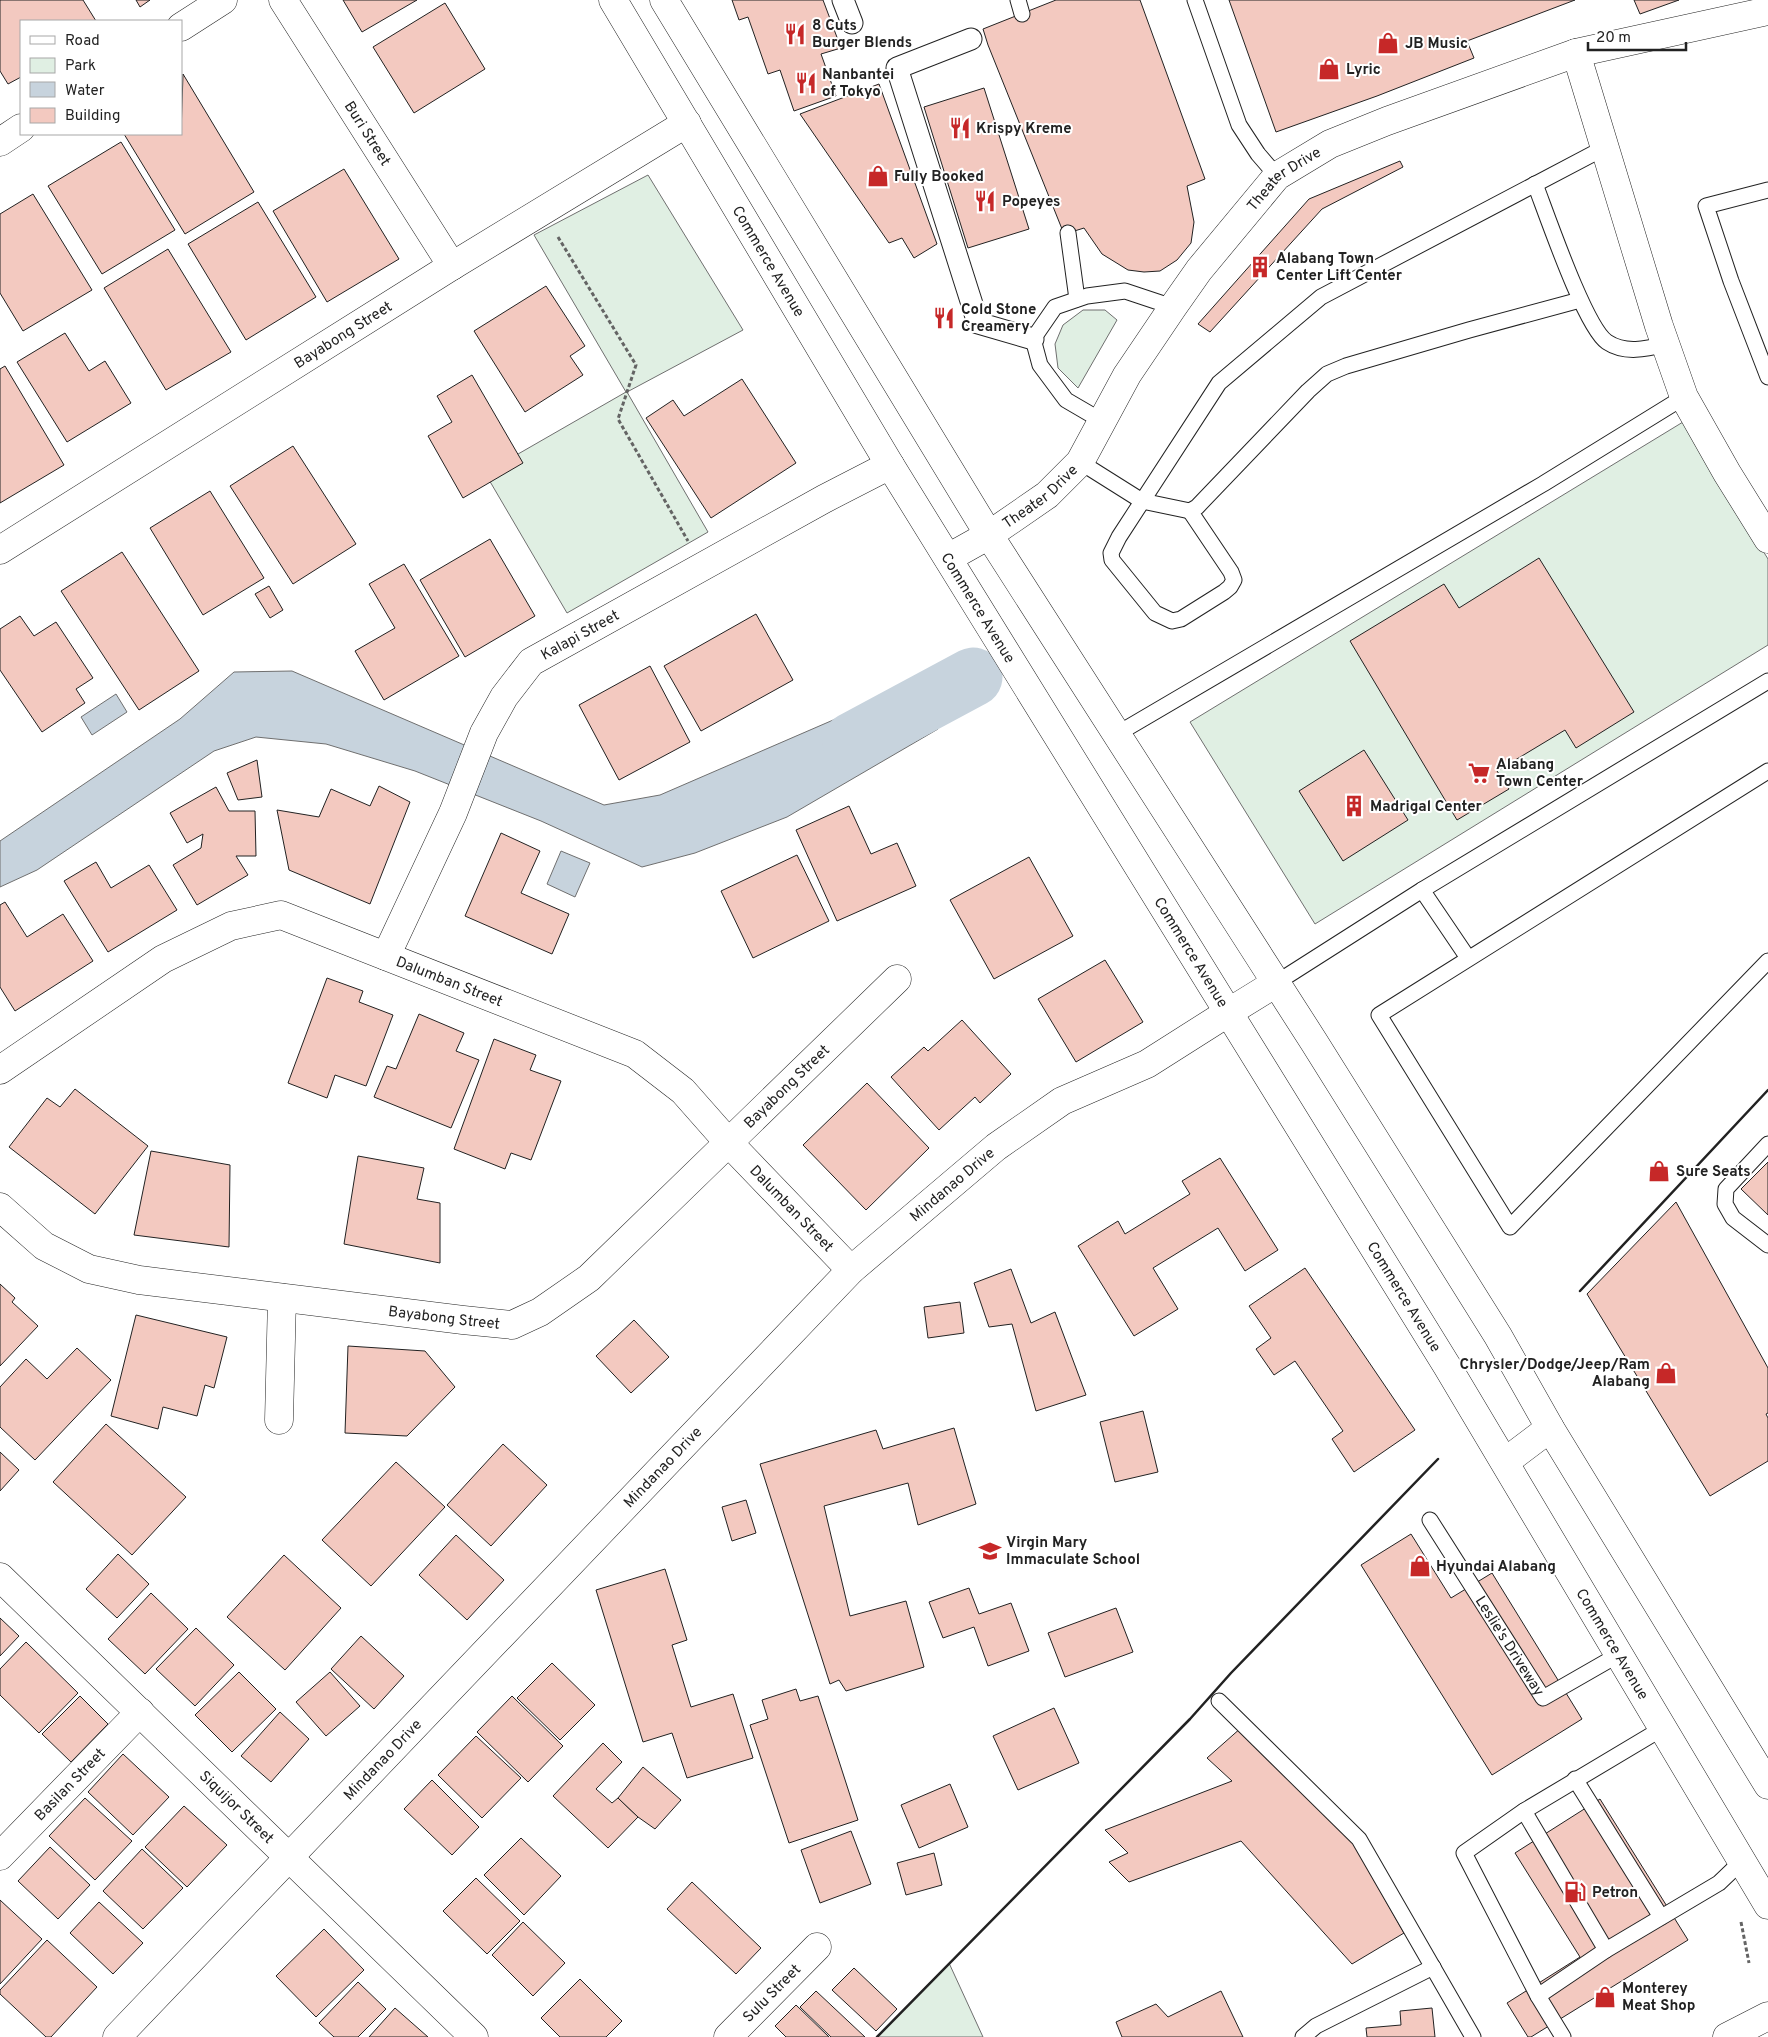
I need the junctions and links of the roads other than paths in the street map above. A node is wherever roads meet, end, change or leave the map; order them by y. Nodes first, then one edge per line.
1 (224, 0) edge
2 (284, 0) edge
3 (612, 0) edge
4 (664, 0) edge
5 (843, 0) edge
6 (1195, 0) edge
7 (1768, 12) edge
8 (852, 23) dead end
9 (182, 26) edge
10 (971, 40) dead end
11 (1576, 52) junction
12 (687, 123) junction
13 (1604, 148) junction
14 (1277, 176) junction
15 (1535, 184) junction
16 (1768, 190) edge
17 (1068, 233) dead end
18 (452, 266) junction
19 (1077, 299) junction
20 (1580, 300) junction
21 (1173, 307) junction
22 (1033, 339) junction
23 (1666, 344) junction
24 (1768, 377) edge
25 (1684, 397) junction
26 (1102, 421) junction
27 (1080, 462) junction
28 (890, 465) junction
29 (1142, 501) junction
30 (1190, 511) junction
31 (989, 535) junction
32 (1768, 539) edge
33 (0, 550) edge
34 (948, 558) junction
35 (1768, 681) edge
36 (1117, 734) junction
37 (1768, 771) edge
38 (1422, 890) junction
39 (386, 956) junction
40 (1468, 958) junction
41 (1768, 962) edge
42 (896, 979) dead end
43 (1276, 983) junction
44 (1228, 1012) junction
45 (0, 1070) edge
46 (728, 1142) junction
47 (1768, 1144) edge
48 (0, 1207) edge
49 (1768, 1245) edge
50 (852, 1270) junction
51 (282, 1298) junction
52 (279, 1420) dead end
53 (1550, 1428) junction
54 (1504, 1462) junction
55 (1430, 1520) dead end
56 (0, 1577) edge
57 (1618, 1655) junction
58 (1219, 1701) dead end
59 (140, 1712) junction
60 (1663, 1728) junction
61 (1575, 1779) junction
62 (1768, 1785) edge
63 (1524, 1810) junction
64 (0, 1856) edge
65 (289, 1857) junction
66 (1742, 1861) junction
67 (1768, 1905) edge
68 (1661, 1917) junction
69 (817, 1947) dead end
70 (1606, 1950) junction
71 (1434, 1967) junction
72 (1538, 1996) junction
73 (1768, 2016) edge
74 (117, 2037) edge
75 (474, 2037) edge
76 (728, 2037) edge
77 (1303, 2037) edge
78 (1473, 2037) edge
79 (1562, 2037) edge
80 (1727, 2037) edge

1 - 9 street
2 - 18 street, Buri Street
3 - 12 street, Commerce Avenue
4 - 31 street
5 - 8 street
6 - 14 lane
7 - 11 street, Theater Drive
10 - 22 street
11 - 13 street
11 - 14 street, Theater Drive
12 - 18 street, Bayabong Street
12 - 28 street, Commerce Avenue
13 - 15 lane
13 - 23 street
14 - 21 street, Theater Drive
15 - 20 lane
15 - 29 lane
16 - 24 lane
17 - 19 lane
18 - 33 street, Bayabong Street
19 - 21 lane
19 - 22 lane
20 - 23 lane
20 - 30 lane
21 - 26 street, Theater Drive
22 - 26 lane
23 - 25 street
25 - 32 street
25 - 36 lane
26 - 27 street, Theater Drive
27 - 29 lane
27 - 31 street, Theater Drive
28 - 34 street, Commerce Avenue
28 - 39 street, Kalapi Street
29 - 30 lane
29 - 30 lane
31 - 34 street, Theater Drive
31 - 36 street
34 - 44 street, Commerce Avenue
35 - 38 lane
36 - 43 street
37 - 40 lane
38 - 40 lane
38 - 43 lane
39 - 45 street, Dalumban Street
39 - 46 street, Dalumban Street
40 - 41 lane
42 - 46 street, Bayabong Street
43 - 44 street, Mindanao Drive
43 - 53 street
44 - 50 street, Mindanao Drive
44 - 54 street, Commerce Avenue
46 - 50 street, Dalumban Street
46 - 51 street, Bayabong Street
47 - 49 lane
48 - 51 street, Bayabong Street
50 - 65 street, Mindanao Drive
51 - 52 street
53 - 54 street
53 - 62 street
54 - 57 street, Commerce Avenue
55 - 57 lane, Leslie's Driveway
56 - 59 street, Siquijor Street
57 - 60 street, Commerce Avenue
58 - 71 lane
59 - 64 street, Basilan Street
59 - 65 street, Siquijor Street
60 - 61 lane
60 - 66 street, Commerce Avenue
61 - 63 lane
61 - 68 lane
63 - 70 lane
63 - 72 lane
65 - 74 street, Mindanao Drive
65 - 75 street, Siquijor Street
66 - 67 street, Commerce Avenue
66 - 68 lane
68 - 70 lane
69 - 76 street, Sulu Street
70 - 72 lane
71 - 77 lane
71 - 78 lane
72 - 79 lane
73 - 80 street

